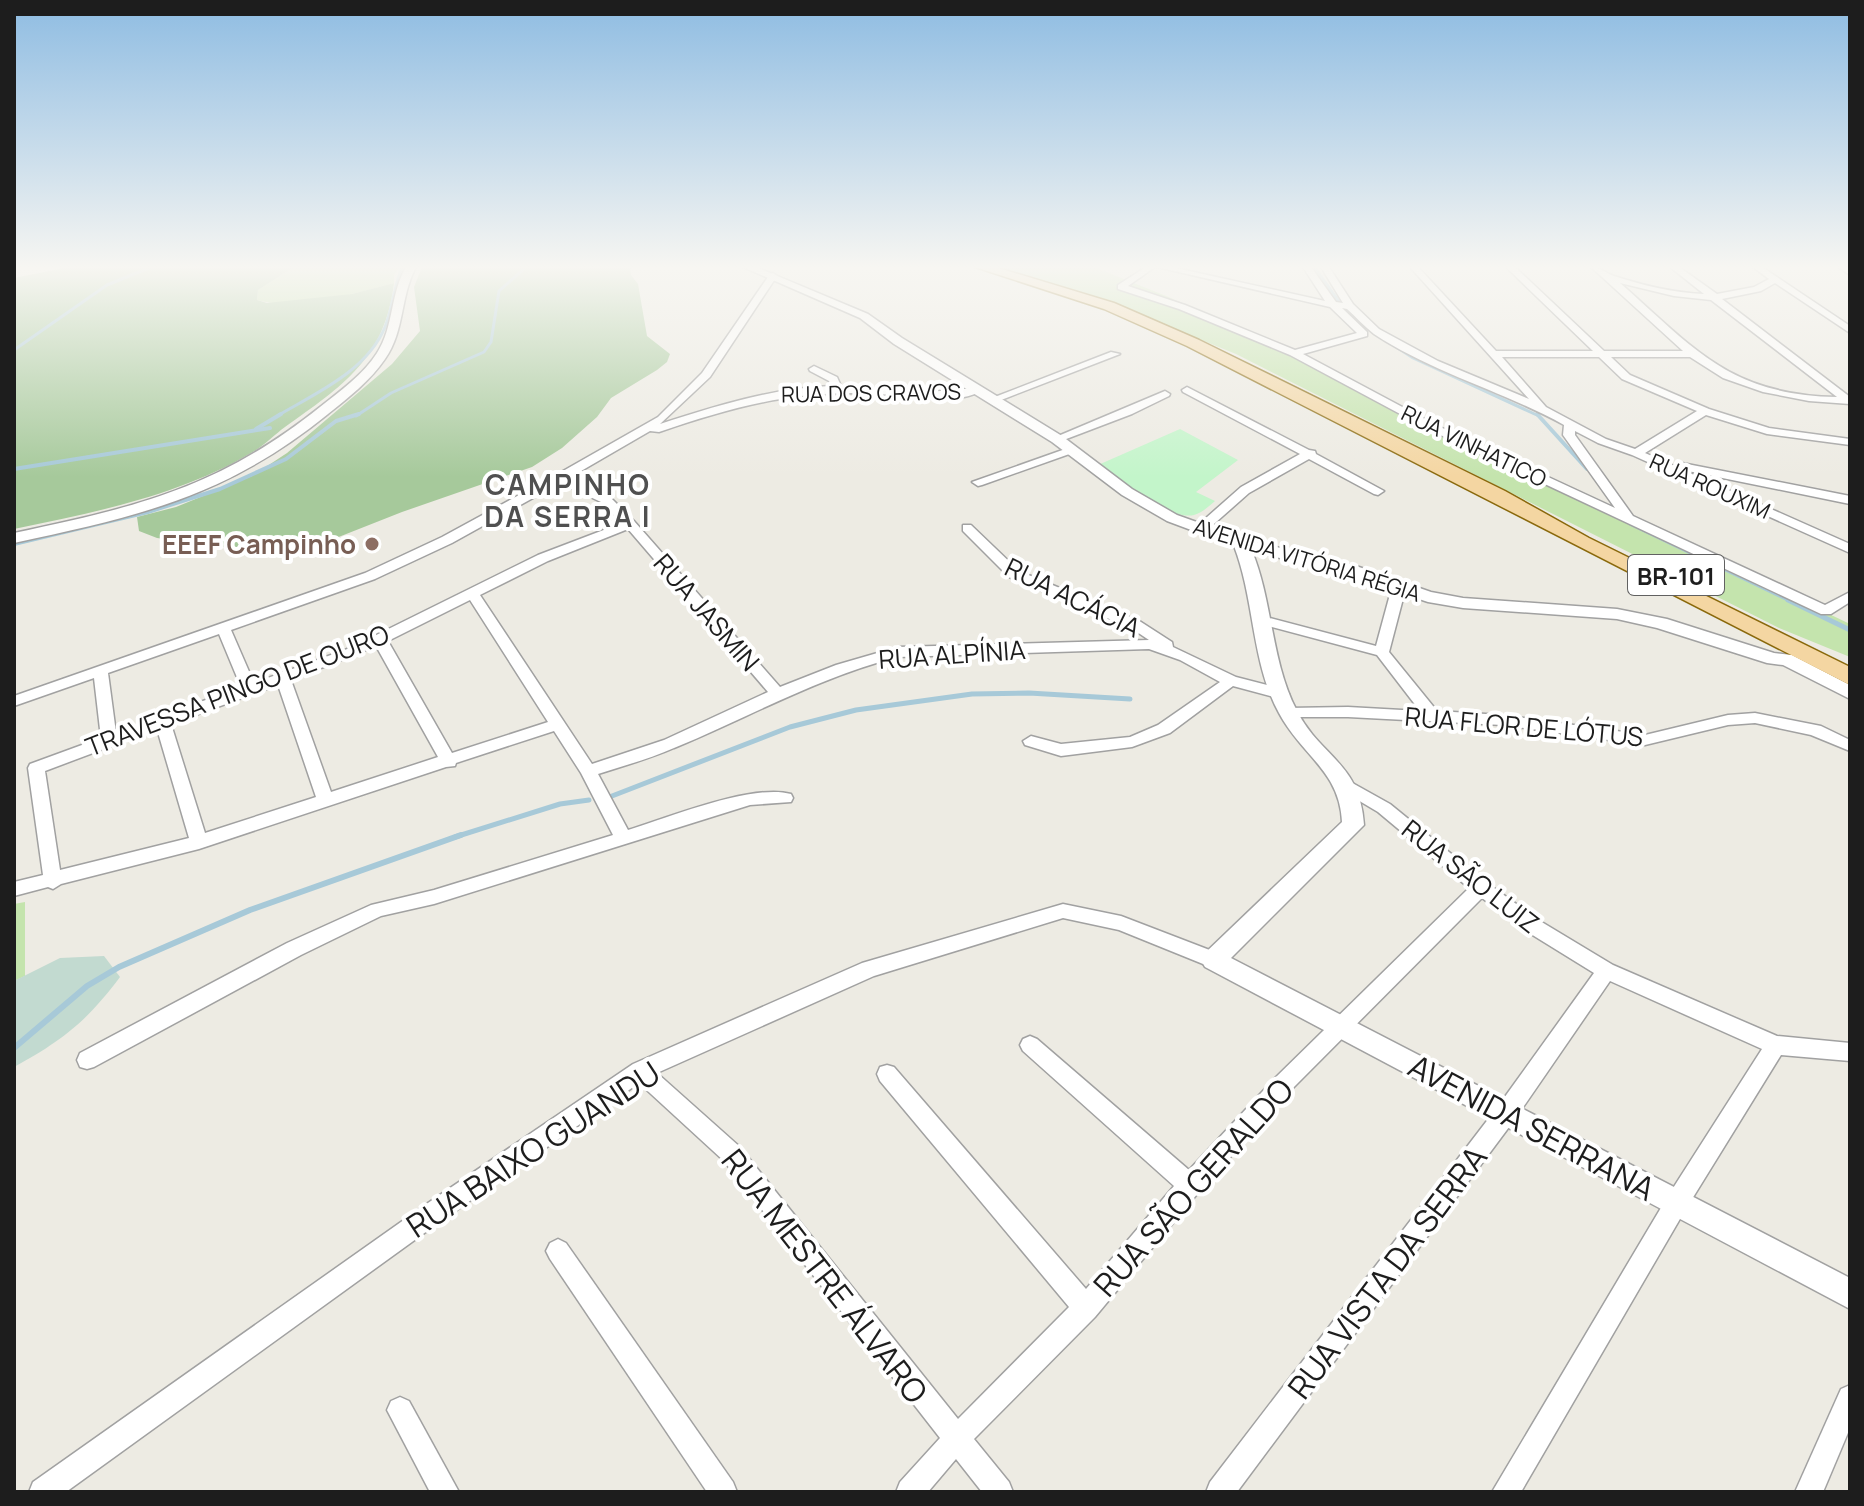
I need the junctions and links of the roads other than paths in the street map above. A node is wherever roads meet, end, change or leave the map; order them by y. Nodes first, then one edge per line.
1 (390, 337) edge
2 (732, 337) edge
3 (896, 337) edge
4 (1180, 337) edge
5 (1256, 337) edge
6 (1352, 337) edge
7 (1387, 337) edge
8 (1479, 337) edge
9 (1583, 337) edge
10 (1674, 337) edge
11 (1766, 337) edge
12 (1294, 353) junction
13 (1115, 354) dead end
14 (1495, 354) junction
15 (1600, 354) junction
16 (1692, 354) junction
17 (814, 369) dead end
18 (838, 390) junction
19 (1187, 390) dead end
20 (976, 391) junction
21 (1165, 394) dead end
22 (992, 400) junction
23 (1849, 401) edge
24 (1545, 410) junction
25 (1705, 411) junction
26 (662, 419) junction
27 (678, 422) junction
28 (1570, 425) junction
29 (629, 439) junction
30 (1057, 439) junction
31 (1850, 442) edge
32 (1071, 450) junction
33 (1311, 453) junction
34 (1636, 453) junction
35 (1653, 460) junction
36 (560, 478) junction
37 (978, 482) dead end
38 (1378, 491) dead end
39 (1498, 495) junction
40 (1850, 500) edge
41 (1631, 522) junction
42 (630, 524) junction
43 (967, 528) dead end
44 (1202, 528) junction
45 (14, 538) edge
46 (1582, 542) junction
47 (1241, 543) junction
48 (1850, 549) edge
49 (1399, 587) junction
50 (472, 593) junction
51 (1850, 596) edge
52 (1262, 620) junction
53 (224, 629) junction
54 (379, 638) junction
55 (1382, 652) junction
56 (1185, 657) junction
57 (1786, 659) junction
58 (1850, 662) edge
59 (100, 671) junction
60 (1850, 677) edge
61 (283, 678) junction
62 (1231, 681) junction
63 (249, 689) junction
64 (776, 692) junction
65 (1850, 693) edge
66 (1281, 694) junction
67 (14, 701) edge
68 (1288, 713) junction
69 (1432, 716) junction
70 (162, 720) junction
71 (558, 724) junction
72 (109, 738) junction
73 (1031, 741) dead end
74 (1850, 746) edge
75 (449, 762) junction
76 (588, 771) junction
77 (1347, 786) junction
78 (785, 798) dead end
79 (325, 800) junction
80 (623, 838) junction
81 (199, 842) junction
82 (53, 882) junction
83 (1481, 888) junction
84 (14, 889) edge
85 (1213, 960) junction
86 (1606, 971) junction
87 (1341, 1026) junction
88 (1030, 1045) dead end
89 (1776, 1045) junction
90 (1850, 1052) edge
91 (87, 1060) dead end
92 (640, 1071) junction
93 (887, 1074) dead end
94 (1507, 1112) junction
95 (1190, 1185) junction
96 (1676, 1204) junction
97 (558, 1251) dead end
98 (1850, 1294) edge
99 (1086, 1308) junction
100 (1850, 1398) edge
101 (400, 1410) dead end
102 (955, 1440) junction
103 (43, 1492) edge
104 (445, 1492) edge
105 (723, 1492) edge
106 (910, 1492) edge
107 (999, 1492) edge
108 (1220, 1492) edge
109 (1506, 1492) edge
110 (1809, 1492) edge

1 - 45 street
2 - 26 street
3 - 20 street, AVENIDA VITÓRIA RÉGIA
4 - 39 main road, BR-101
5 - 12 street, RUA VINHATICO
6 - 12 street
7 - 24 street
8 - 14 street
9 - 15 street
10 - 16 street
11 - 23 street
12 - 41 street, RUA VINHATICO
13 - 22 street
14 - 15 street
14 - 24 street
15 - 16 street
15 - 25 street
16 - 23 street
17 - 18 street
18 - 20 street, RUA DOS CRAVOS
18 - 27 street, RUA DOS CRAVOS
19 - 33 street
20 - 22 street, AVENIDA VITÓRIA RÉGIA
21 - 30 street
22 - 30 street, AVENIDA VITÓRIA RÉGIA
24 - 28 street, RUA ROUXIM
25 - 31 street
25 - 34 street
26 - 27 street
26 - 29 street
27 - 29 street, RUA DOS CRAVOS
28 - 34 street, RUA ROUXIM
28 - 41 street
29 - 36 street
30 - 32 street, AVENIDA VITÓRIA RÉGIA
32 - 37 street
32 - 44 street, AVENIDA VITÓRIA RÉGIA
33 - 38 street
33 - 44 street
34 - 35 street, RUA ROUXIM
35 - 40 street
35 - 48 street, RUA ROUXIM
36 - 42 street, RUA JASMIN
36 - 53 street
39 - 46 main road, BR-101
39 - 58 main road, BR-101
41 - 51 street, RUA VINHATICO
42 - 50 street, TRAVESSA PINGO DE OURO
42 - 64 street, RUA JASMIN
43 - 56 street, RUA ACÁCIA
44 - 47 street, AVENIDA VITÓRIA RÉGIA
46 - 57 main road
46 - 60 main road, BR-101
47 - 49 street, AVENIDA VITÓRIA RÉGIA
47 - 52 street, RUA SÃO LUIZ
49 - 55 street
49 - 57 street, AVENIDA VITÓRIA RÉGIA
50 - 54 street, TRAVESSA PINGO DE OURO
50 - 71 street
52 - 55 street
52 - 66 street, RUA SÃO LUIZ
53 - 59 street
53 - 63 street
54 - 61 street, TRAVESSA PINGO DE OURO
54 - 75 street
55 - 69 street
56 - 62 street, RUA ALPÍNIA
56 - 64 street, RUA ALPÍNIA
57 - 65 street, AVENIDA VITÓRIA RÉGIA
59 - 67 street
59 - 72 street
61 - 63 street, TRAVESSA PINGO DE OURO
61 - 79 street
62 - 66 street, RUA ALPÍNIA
62 - 73 street
63 - 70 street, TRAVESSA PINGO DE OURO
64 - 76 street, RUA ALPÍNIA
66 - 68 street, RUA SÃO LUIZ
68 - 69 street, RUA FLOR DE LÓTUS
68 - 77 street, RUA SÃO LUIZ
69 - 74 street, RUA FLOR DE LÓTUS
70 - 72 street, TRAVESSA PINGO DE OURO
70 - 81 street
71 - 75 street
71 - 76 street
72 - 82 street, TRAVESSA PINGO DE OURO
75 - 79 street
76 - 80 street
77 - 83 street, RUA SÃO LUIZ
77 - 85 street
78 - 80 street
79 - 81 street
80 - 91 street
81 - 82 street
82 - 84 street
83 - 86 street, RUA SÃO LUIZ
83 - 87 street, RUA SÃO GERALDO
85 - 87 street, AVENIDA SERRANA
85 - 92 street, RUA BAIXO GUANDU
86 - 89 street, RUA SÃO LUIZ
86 - 94 street, RUA VISTA DA SERRA
87 - 94 street, AVENIDA SERRANA
87 - 95 street, RUA SÃO GERALDO
88 - 95 street
89 - 90 street, RUA SÃO LUIZ
89 - 96 street
92 - 102 street, RUA MESTRE ÁLVARO
92 - 103 street, RUA BAIXO GUANDU
93 - 99 street
94 - 96 street, AVENIDA SERRANA
94 - 108 street, RUA VISTA DA SERRA
95 - 99 street, RUA SÃO GERALDO
96 - 98 street, AVENIDA SERRANA
96 - 109 street
97 - 105 street
99 - 102 street, RUA SÃO GERALDO
100 - 110 street
101 - 104 street
102 - 106 street, RUA SÃO GERALDO
102 - 107 street, RUA MESTRE ÁLVARO

